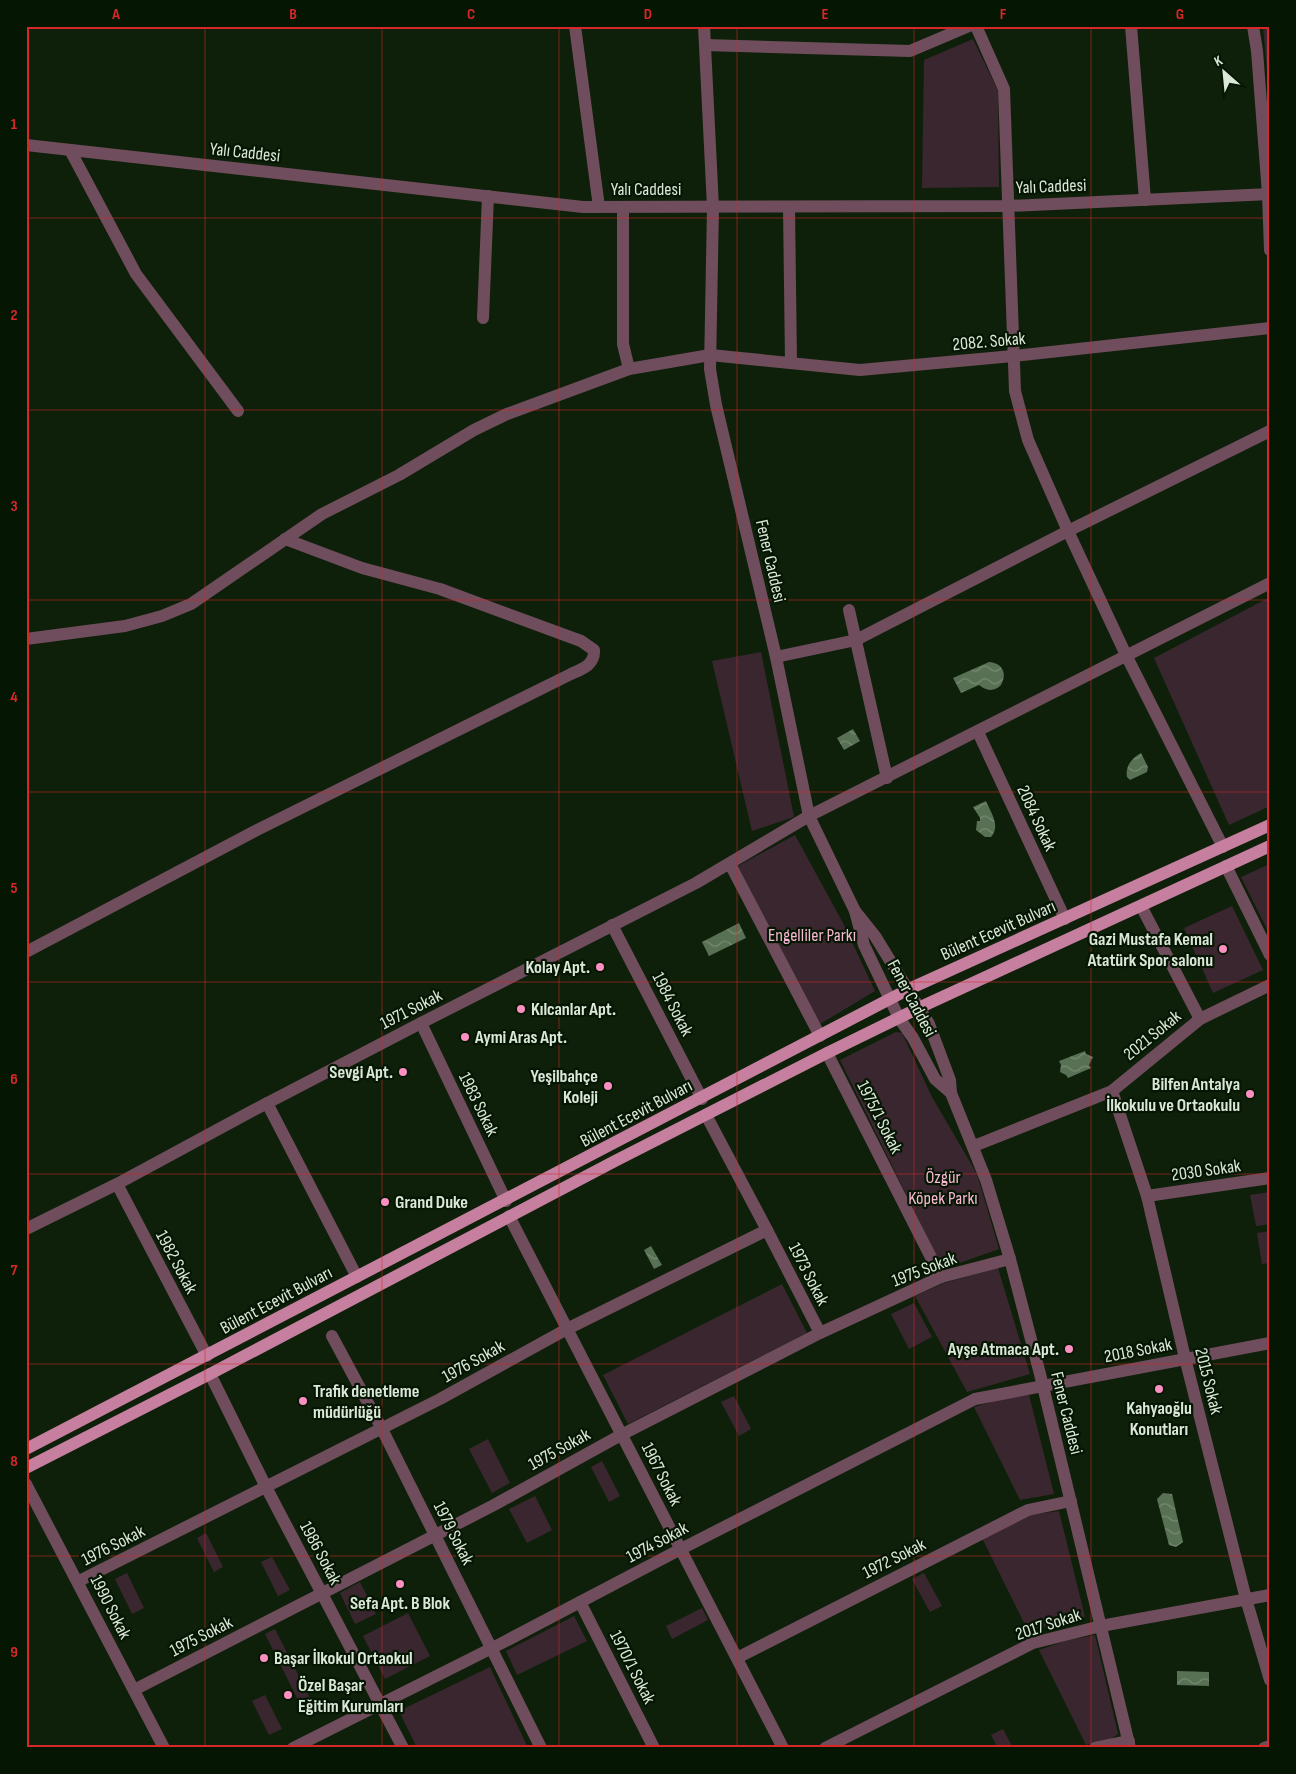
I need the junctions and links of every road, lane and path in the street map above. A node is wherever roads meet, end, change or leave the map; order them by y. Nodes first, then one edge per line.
1 (574, 26) edge
2 (704, 26) edge
3 (969, 26) edge
4 (976, 26) edge
5 (1131, 26) edge
6 (1253, 26) edge
7 (705, 45) junction
8 (26, 145) edge
9 (70, 150) junction
10 (1269, 194) edge
11 (488, 196) junction
12 (1144, 200) junction
13 (712, 206) junction
14 (1008, 206) junction
15 (600, 207) junction
16 (623, 207) junction
17 (789, 207) junction
18 (1270, 250) edge
19 (483, 318) dead end
20 (1270, 328) edge
21 (710, 355) junction
22 (1013, 356) junction
23 (791, 363) junction
24 (629, 369) junction
25 (238, 411) dead end
26 (1270, 431) edge
27 (1068, 531) junction
28 (285, 540) junction
29 (1270, 582) edge
30 (850, 610) dead end
31 (26, 639) edge
32 (856, 640) junction
33 (1126, 655) junction
34 (776, 657) junction
35 (978, 732) junction
36 (887, 778) junction
37 (809, 816) junction
38 (1270, 825) edge
39 (1270, 846) edge
40 (1223, 847) junction
41 (730, 864) junction
42 (1226, 866) junction
43 (1141, 906) junction
44 (856, 911) junction
45 (1065, 919) junction
46 (612, 925) junction
47 (26, 952) edge
48 (1270, 955) edge
49 (1270, 985) edge
50 (909, 990) junction
51 (890, 1000) junction
52 (919, 1008) junction
53 (899, 1018) junction
54 (1200, 1019) junction
55 (421, 1023) junction
56 (820, 1036) junction
57 (827, 1053) junction
58 (1112, 1090) junction
59 (951, 1093) junction
60 (702, 1098) junction
61 (267, 1104) junction
62 (706, 1115) junction
63 (974, 1146) junction
64 (1270, 1178) edge
65 (117, 1184) junction
66 (1147, 1196) junction
67 (506, 1201) junction
68 (509, 1216) junction
69 (26, 1229) edge
70 (767, 1230) junction
71 (1010, 1259) junction
72 (357, 1277) junction
73 (941, 1277) junction
74 (567, 1329) junction
75 (820, 1333) junction
76 (332, 1336) dead end
77 (1270, 1343) edge
78 (207, 1356) junction
79 (1184, 1358) junction
80 (210, 1374) junction
81 (1043, 1387) junction
82 (382, 1428) junction
83 (622, 1435) junction
84 (26, 1450) edge
85 (26, 1468) edge
86 (26, 1484) edge
87 (266, 1487) junction
88 (1070, 1501) junction
89 (435, 1535) junction
90 (681, 1549) junction
91 (78, 1581) junction
92 (322, 1593) junction
93 (1270, 1595) edge
94 (1246, 1599) junction
95 (580, 1602) junction
96 (1101, 1626) junction
97 (492, 1648) junction
98 (737, 1658) junction
99 (1270, 1680) edge
100 (134, 1690) junction
101 (380, 1705) junction
102 (1129, 1744) edge
103 (1270, 1746) edge
104 (164, 1748) edge
105 (293, 1748) edge
106 (403, 1748) edge
107 (542, 1748) edge
108 (654, 1748) edge
109 (783, 1748) edge
110 (825, 1748) edge
111 (1095, 1748) edge
112 (1264, 1748) edge

1 - 15 street
2 - 7 street, Fener Caddesi
3 - 7 street
4 - 14 street
5 - 12 street
6 - 10 street
7 - 13 street, Fener Caddesi
8 - 9 street, Yalı Caddesi
9 - 11 street, Yalı Caddesi
9 - 25 street
10 - 12 street, Yalı Caddesi
10 - 18 street
11 - 15 street, Yalı Caddesi
11 - 19 street
12 - 14 street, Yalı Caddesi
13 - 16 street, Yalı Caddesi
13 - 17 street, Yalı Caddesi
13 - 21 street, Fener Caddesi
14 - 17 street, Yalı Caddesi
14 - 22 street
15 - 16 street, Yalı Caddesi
16 - 24 street
17 - 23 street
20 - 22 street, 2082. Sokak
21 - 23 street, 2082. Sokak
21 - 24 street, 2082. Sokak
21 - 34 street, Fener Caddesi
22 - 23 street, 2082. Sokak
22 - 27 street
24 - 28 street, 2082. Sokak
26 - 27 street
27 - 32 street
27 - 33 street
28 - 31 street, 2082. Sokak
28 - 47 street
29 - 33 street, 1971 Sokak
30 - 32 street
32 - 34 street
32 - 36 street
33 - 35 street, 1971 Sokak
33 - 40 street
34 - 37 street, Fener Caddesi
35 - 36 street, 1971 Sokak
35 - 45 street, 2084 Sokak
36 - 37 street, 1971 Sokak
37 - 41 street, 1971 Sokak
37 - 44 street, Fener Caddesi
38 - 40 main road, Bülent Ecevit Bulvarı
39 - 42 main road, Bülent Ecevit Bulvarı
40 - 45 main road, Bülent Ecevit Bulvarı
41 - 46 street, 1971 Sokak
41 - 56 street
42 - 43 main road, Bülent Ecevit Bulvarı
42 - 48 street
43 - 52 main road, Bülent Ecevit Bulvarı
43 - 54 street
44 - 50 street, Fener Caddesi
44 - 51 street, Fener Caddesi
45 - 50 main road, Bülent Ecevit Bulvarı
46 - 55 street, 1971 Sokak
46 - 60 street, 1984 Sokak
49 - 54 street, 2021 Sokak
50 - 51 main road, Bülent Ecevit Bulvarı
50 - 52 street, Fener Caddesi
51 - 53 street, Fener Caddesi
51 - 56 main road, Bülent Ecevit Bulvarı
52 - 53 main road, Bülent Ecevit Bulvarı
52 - 59 street, Fener Caddesi
53 - 57 main road, Bülent Ecevit Bulvarı
53 - 59 street, Fener Caddesi
54 - 58 street, 2021 Sokak
55 - 61 street, 1971 Sokak
55 - 67 street, 1983 Sokak
56 - 60 main road, Bülent Ecevit Bulvarı
57 - 62 main road, Bülent Ecevit Bulvarı
57 - 73 street, 1975/1 Sokak
58 - 63 street, 2021 Sokak
58 - 66 street, 2015 Sokak
59 - 63 street, Fener Caddesi
60 - 67 main road, Bülent Ecevit Bulvarı
61 - 65 street, 1971 Sokak
61 - 72 street
62 - 68 main road, Bülent Ecevit Bulvarı
62 - 70 street
63 - 71 street, Fener Caddesi
64 - 66 street, 2030 Sokak
65 - 69 street, 1971 Sokak
65 - 78 street, 1982 Sokak
66 - 79 street, 2015 Sokak
67 - 72 main road, Bülent Ecevit Bulvarı
68 - 74 street, 1967 Sokak
68 - 80 main road, Bülent Ecevit Bulvarı
70 - 74 street, 1976 Sokak
70 - 75 street, 1973 Sokak
71 - 73 street, 1975 Sokak
71 - 81 street, Fener Caddesi
72 - 78 main road, Bülent Ecevit Bulvarı
73 - 75 street, 1975 Sokak
74 - 82 street, 1976 Sokak
74 - 83 street, 1967 Sokak
75 - 83 street, 1975 Sokak
76 - 82 street, 1979 Sokak
77 - 79 street, 2018 Sokak
78 - 84 main road, Bülent Ecevit Bulvarı
79 - 81 street, 2018 Sokak
79 - 94 street, 2015 Sokak
80 - 85 main road, Bülent Ecevit Bulvarı
80 - 87 street, 1986 Sokak
81 - 88 street, Fener Caddesi
81 - 90 street, 1974 Sokak
82 - 87 street, 1976 Sokak
82 - 89 street, 1979 Sokak
83 - 89 street, 1975 Sokak
83 - 90 street, 1967 Sokak
86 - 91 street, 1990 Sokak
87 - 91 street, 1976 Sokak
87 - 92 street, 1986 Sokak
88 - 96 street, Fener Caddesi
88 - 98 street, 1972 Sokak
89 - 92 street, 1975 Sokak
89 - 97 street, 1979 Sokak
90 - 95 street, 1974 Sokak
90 - 98 street, 1967 Sokak
91 - 100 street, 1990 Sokak
92 - 100 street, 1975 Sokak
92 - 101 street, 1986 Sokak
93 - 94 street, 2017 Sokak
94 - 96 street, 2017 Sokak
94 - 99 street, 2015 Sokak
95 - 97 street, 1974 Sokak
95 - 108 street, 1970/1 Sokak
96 - 102 street, Fener Caddesi
96 - 110 street, 2017 Sokak
97 - 101 street, 1974 Sokak
97 - 107 street, 1979 Sokak
98 - 109 street, 1967 Sokak
100 - 104 street, 1990 Sokak
101 - 105 street, 1974 Sokak
101 - 106 street, 1986 Sokak
102 - 111 street
103 - 112 street

